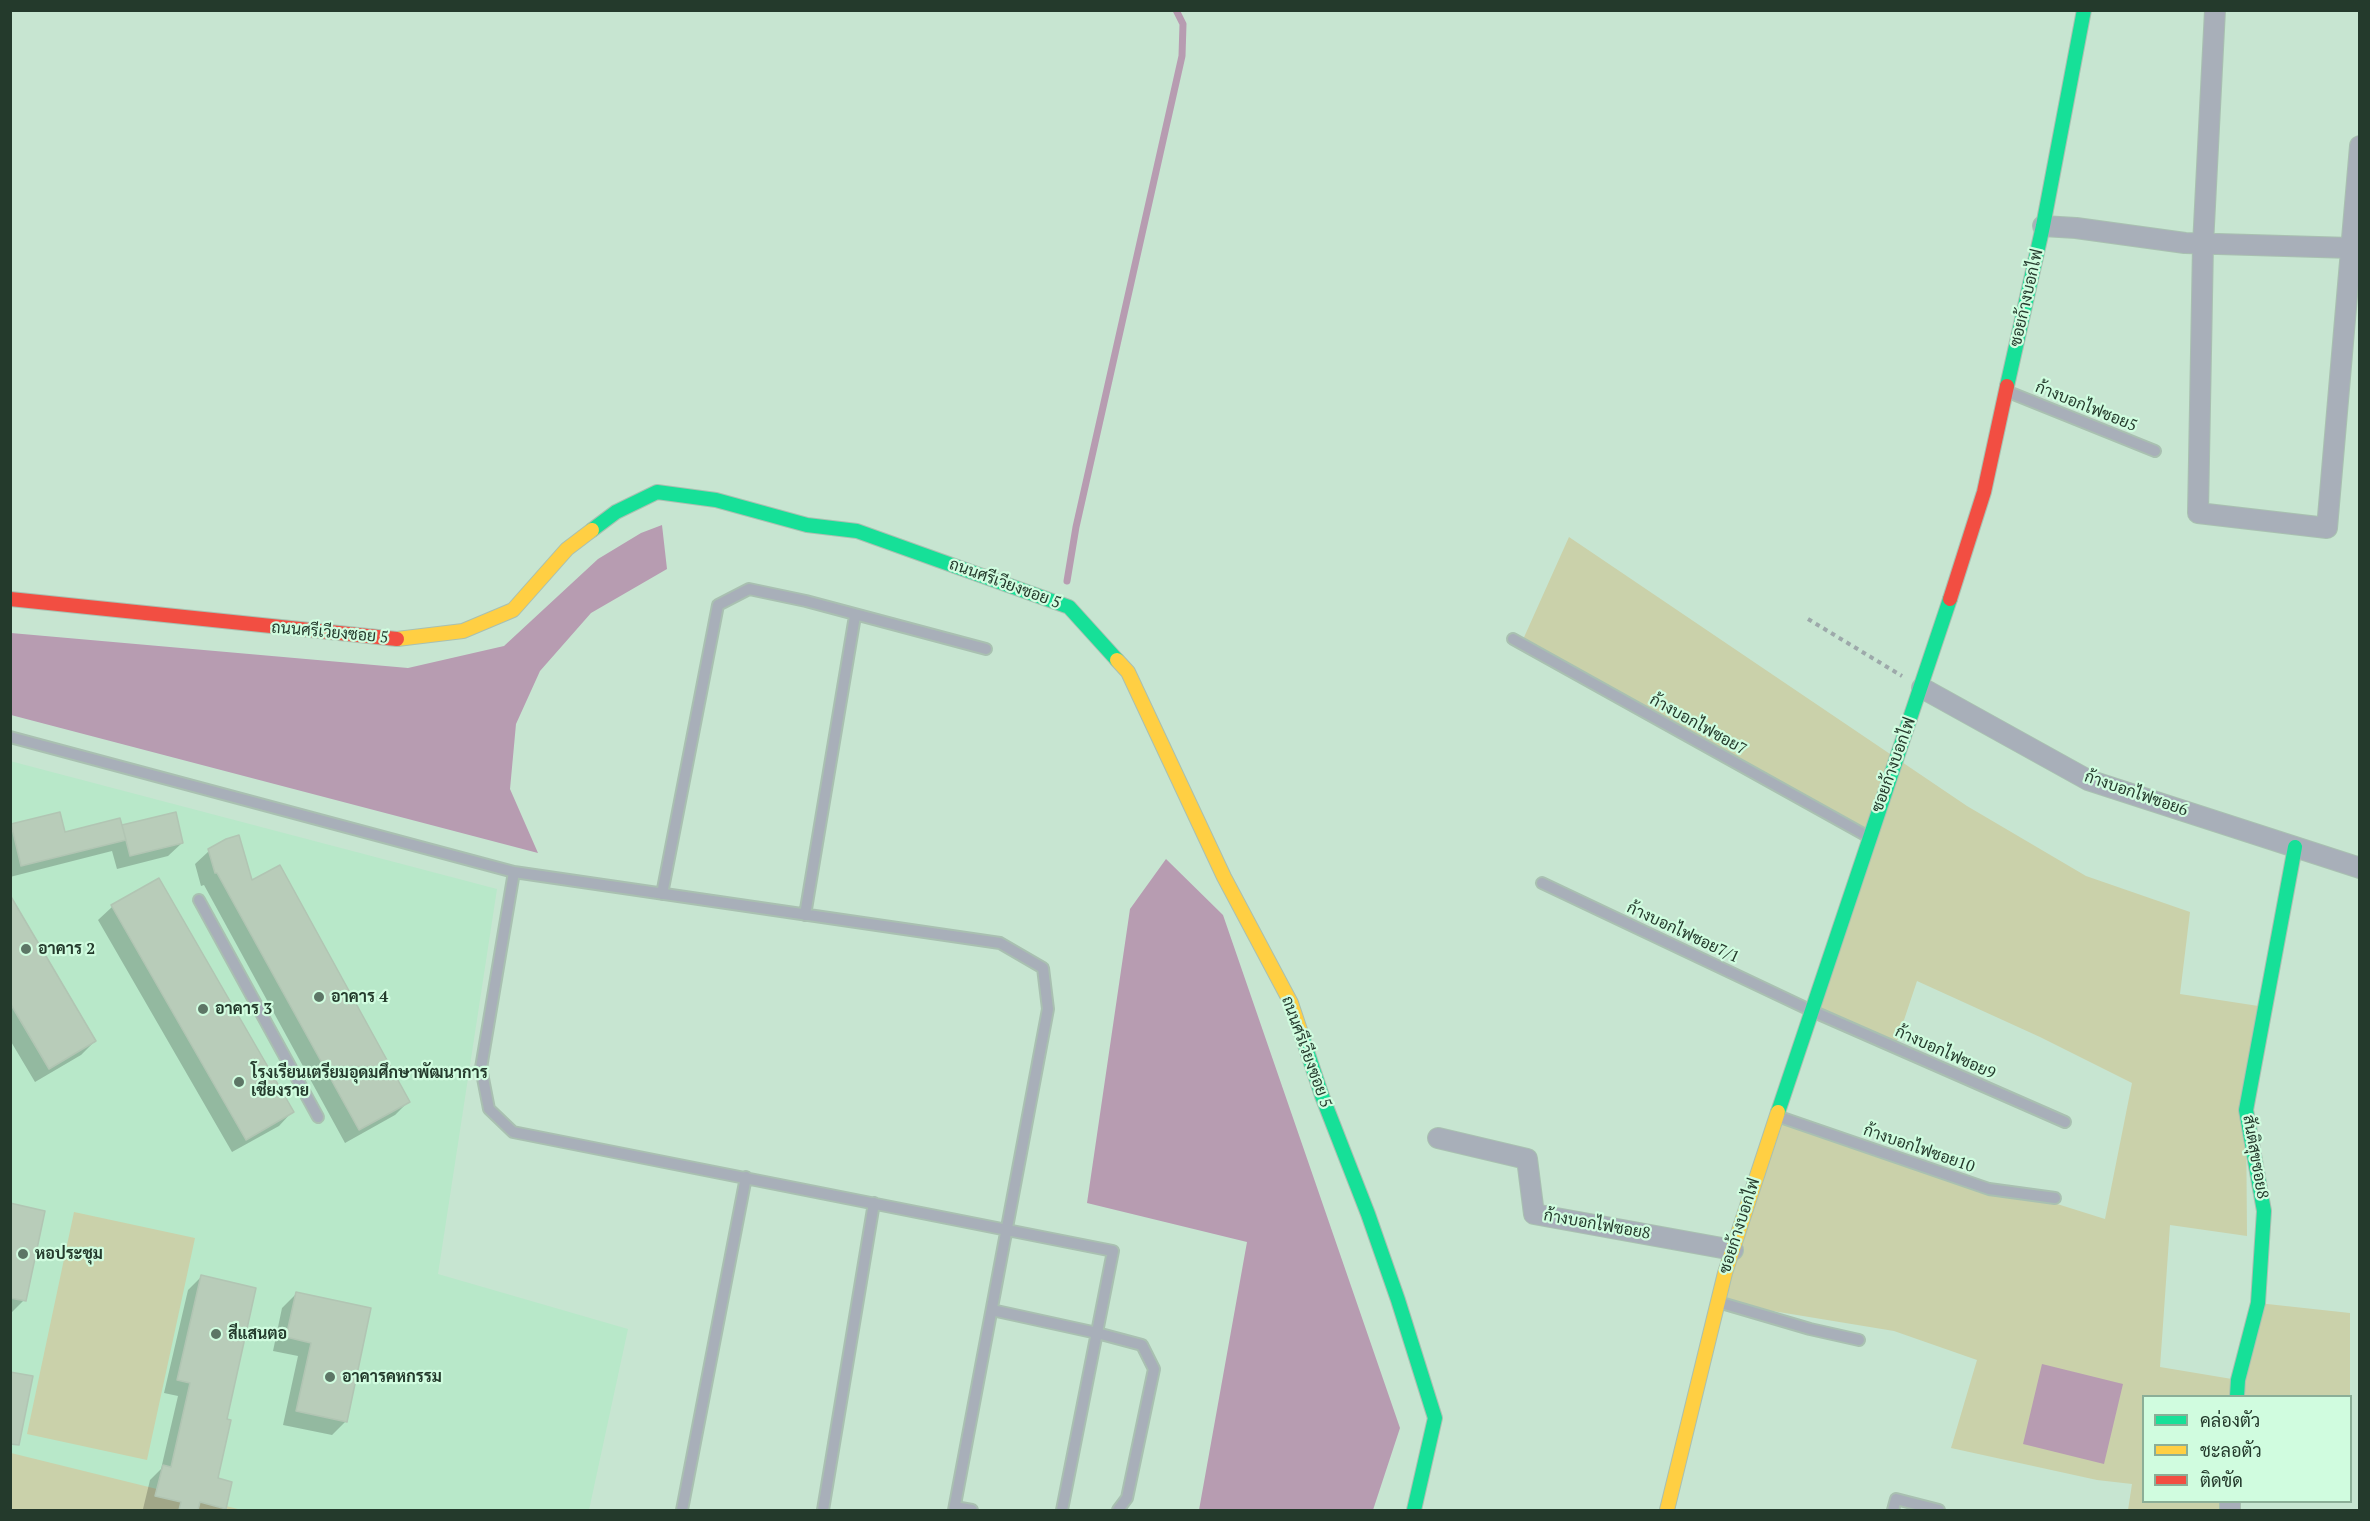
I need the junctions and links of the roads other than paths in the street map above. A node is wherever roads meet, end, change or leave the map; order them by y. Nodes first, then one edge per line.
1 (2084, 10) edge
2 (2215, 10) edge
3 (2360, 146) edge
4 (2043, 226) junction
5 (2203, 245) junction
6 (2351, 248) junction
7 (2006, 391) junction
8 (2156, 451) dead end
9 (10, 599) edge
10 (855, 616) junction
11 (1513, 639) dead end
12 (986, 650) dead end
13 (1922, 688) junction
14 (10, 737) edge
15 (1869, 837) junction
16 (2295, 847) junction
17 (2360, 868) edge
18 (514, 872) junction
19 (1542, 883) dead end
20 (662, 894) junction
21 (199, 900) dead end
22 (805, 915) junction
23 (1812, 1011) junction
24 (1777, 1116) junction
25 (318, 1117) dead end
26 (2066, 1122) dead end
27 (1438, 1138) dead end
28 (746, 1178) junction
29 (2055, 1198) dead end
30 (874, 1203) junction
31 (1007, 1228) junction
32 (1732, 1250) junction
33 (1718, 1302) junction
34 (992, 1310) junction
35 (1097, 1333) junction
36 (1859, 1340) dead end
37 (2237, 1395) edge
38 (954, 1509) edge
39 (682, 1510) edge
40 (823, 1510) edge
41 (972, 1510) edge
42 (1062, 1510) edge
43 (1118, 1510) edge
44 (1414, 1510) edge
45 (1667, 1510) edge
46 (1893, 1510) edge
47 (1939, 1510) edge

1 - 4 street, ซอยก้างบอกไฟ
2 - 5 street
3 - 6 street
4 - 5 street
4 - 7 street, ซอยก้างบอกไฟ
5 - 6 street
5 - 6 street
7 - 8 lane, ก้างบอกไฟซอย5
7 - 13 street, ซอยก้างบอกไฟ
9 - 44 street, ถนนศรีเวียงซอย 5
10 - 12 lane
10 - 20 lane
10 - 22 lane
11 - 15 lane, ก้างบอกไฟซอย7
13 - 15 street, ซอยก้างบอกไฟ
13 - 16 street, ก้างบอกไฟซอย6
14 - 18 lane
15 - 23 street, ซอยก้างบอกไฟ
16 - 17 street, ก้างบอกไฟซอย6
16 - 37 street, สันติสุขซอย8
18 - 20 lane
18 - 28 lane
19 - 23 lane, ก้างบอกไฟซอย7/1
20 - 22 lane
21 - 25 lane
22 - 31 lane
23 - 24 street, ซอยก้างบอกไฟ
23 - 26 lane, ก้างบอกไฟซอย9
24 - 29 lane, ก้างบอกไฟซอย10
24 - 32 street, ซอยก้างบอกไฟ
27 - 32 street, ก้างบอกไฟซอย8
28 - 30 lane
28 - 39 lane
30 - 31 lane
30 - 40 lane
31 - 34 lane
31 - 35 lane
32 - 33 street, ซอยก้างบอกไฟ
33 - 36 lane
33 - 45 street, ซอยก้างบอกไฟ
34 - 35 lane
34 - 38 lane
35 - 42 lane
35 - 43 lane
38 - 41 lane
46 - 47 lane

